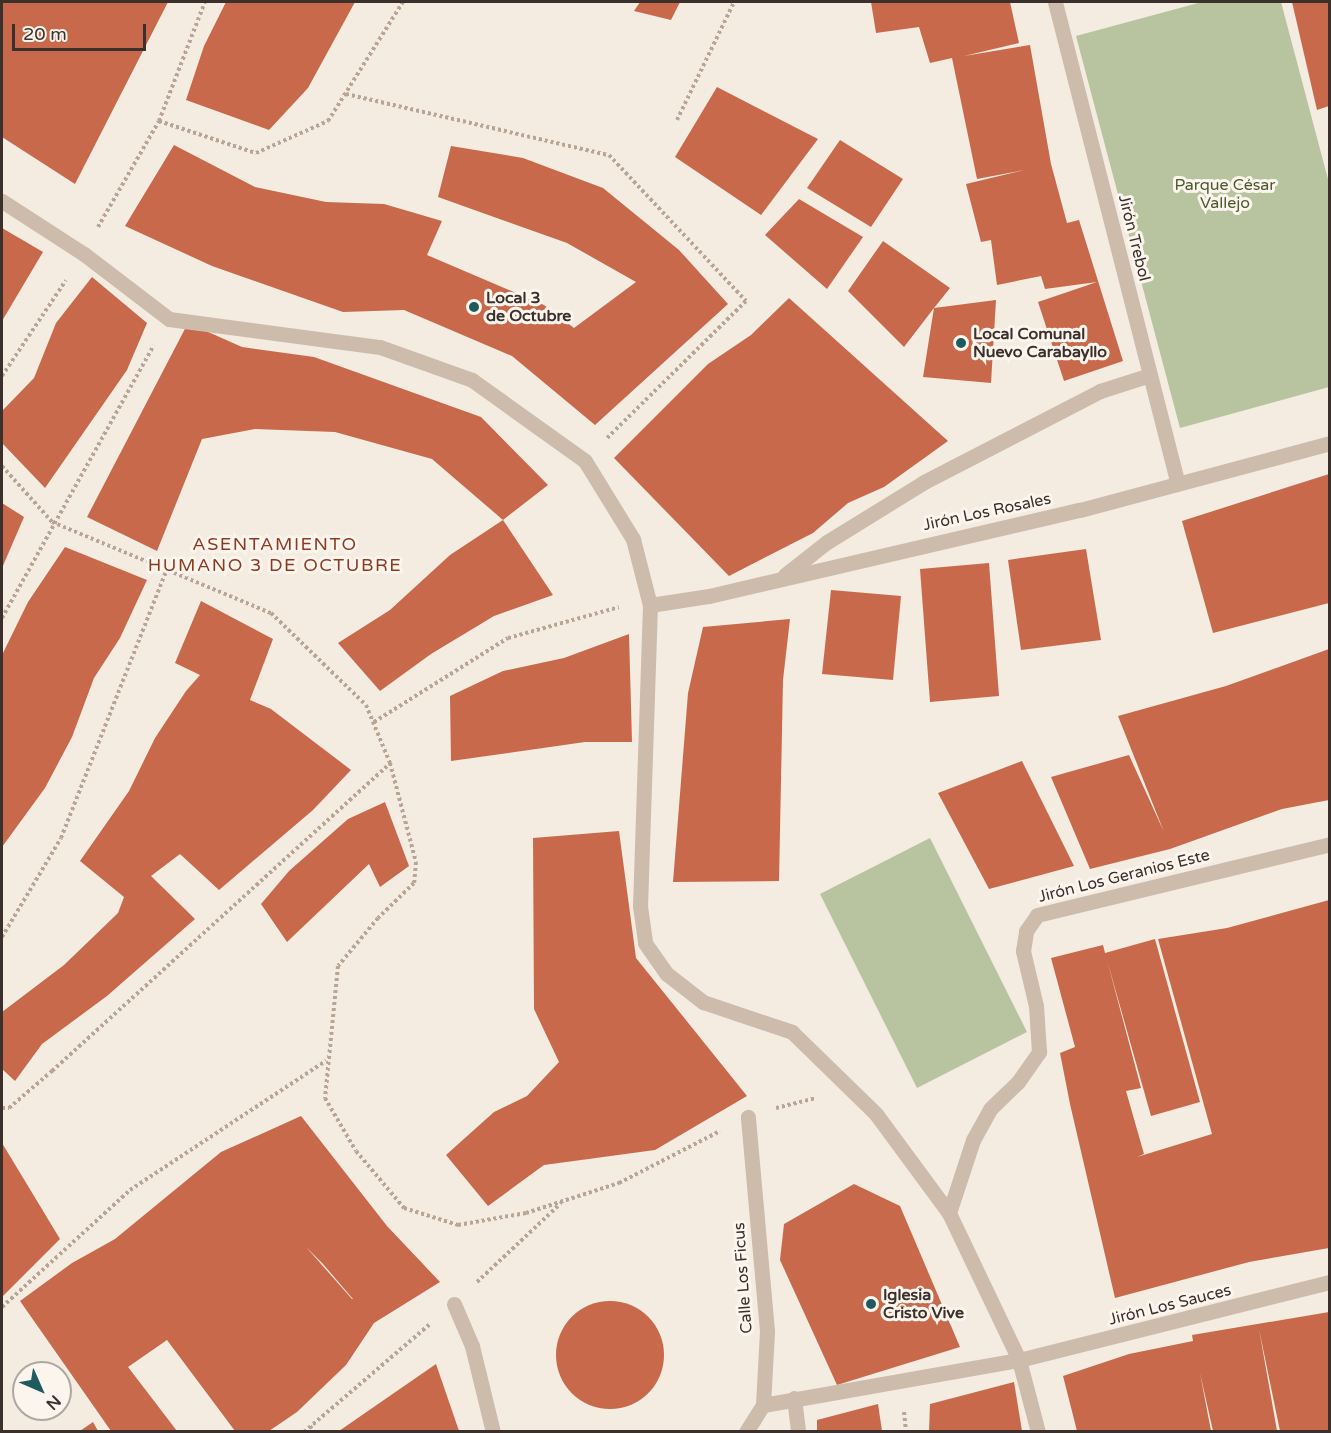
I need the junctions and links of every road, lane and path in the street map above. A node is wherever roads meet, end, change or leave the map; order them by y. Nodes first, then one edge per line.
1 (206, 2) edge
2 (403, 2) edge
3 (734, 2) edge
4 (1055, 2) edge
5 (346, 94) junction
6 (677, 120) dead end
7 (159, 121) junction
8 (2, 201) edge
9 (84, 254) junction
10 (169, 319) junction
11 (1150, 375) junction
12 (2, 376) edge
13 (1329, 443) edge
14 (585, 461) junction
15 (2, 466) edge
16 (1178, 484) junction
17 (52, 522) junction
18 (167, 569) junction
19 (780, 578) junction
20 (650, 605) junction
21 (2, 618) edge
22 (374, 722) junction
23 (390, 763) junction
24 (1329, 844) edge
25 (2, 937) edge
26 (326, 1060) junction
27 (2, 1108) edge
28 (876, 1114) junction
29 (748, 1117) junction
30 (948, 1214) junction
31 (1329, 1282) edge
32 (454, 1304) dead end
33 (2, 1307) edge
34 (1019, 1360) junction
35 (794, 1398) junction
36 (763, 1405) junction
37 (310, 1426) dead end
38 (314, 1431) edge
39 (493, 1431) edge
40 (746, 1431) edge
41 (798, 1431) edge
42 (1038, 1431) edge

1 - 7 path
2 - 5 path
3 - 6 path
4 - 11 street, Jirón Trebol
5 - 7 path
5 - 14 path
7 - 9 path
8 - 9 street
9 - 10 street
9 - 12 path
10 - 14 street
10 - 17 path
11 - 16 street, Jirón Trebol
11 - 19 street
13 - 16 street, Jirón Los Rosales
14 - 20 street
15 - 17 path
16 - 19 street, Jirón Los Rosales
17 - 18 path
17 - 21 path
18 - 22 path
18 - 25 path
19 - 20 street, Jirón Los Rosales
20 - 22 path
20 - 28 street
22 - 23 path
23 - 26 path
23 - 27 path
24 - 30 street, Jirón Los Geranios Este
26 - 29 path
26 - 33 path
28 - 29 path
28 - 30 street
29 - 36 street, Calle Los Ficus
30 - 34 street
31 - 34 street, Jirón Los Sauces
32 - 39 street
34 - 35 street, Jirón Los Sauces
34 - 42 street
35 - 36 street, Jirón Los Sauces
35 - 41 street
36 - 40 street
37 - 38 path

